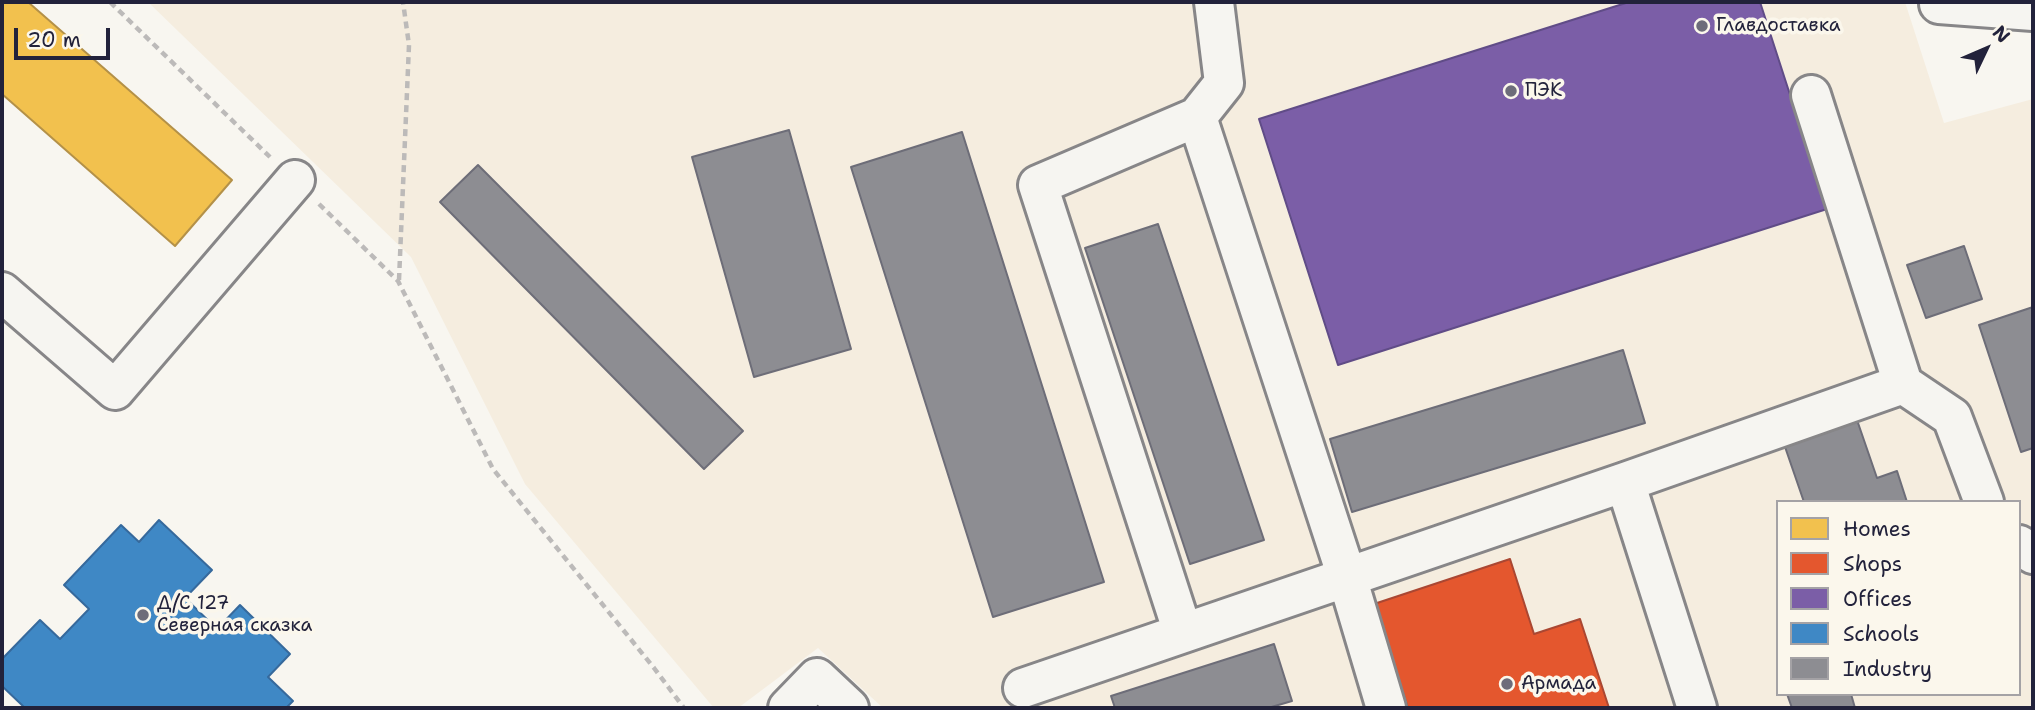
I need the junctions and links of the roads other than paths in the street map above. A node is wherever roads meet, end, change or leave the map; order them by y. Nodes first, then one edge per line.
1 (1214, 2) edge
2 (1939, 4) dead end
3 (2033, 11) edge
4 (1811, 95) dead end
5 (1198, 117) junction
6 (295, 180) road end
7 (2, 292) edge
8 (1903, 384) junction
9 (1625, 482) junction
10 (1983, 500) edge
11 (1347, 576) junction
12 (1183, 633) junction
13 (1023, 688) dead end
14 (788, 708) edge
15 (849, 708) edge
16 (1387, 708) edge
17 (1697, 708) edge

1 - 5 street
2 - 3 street
4 - 8 street
5 - 11 street
5 - 12 street
6 - 7 street
8 - 9 street
8 - 10 street
9 - 11 street
9 - 17 street
11 - 12 street
11 - 16 street
12 - 13 street
14 - 15 street

